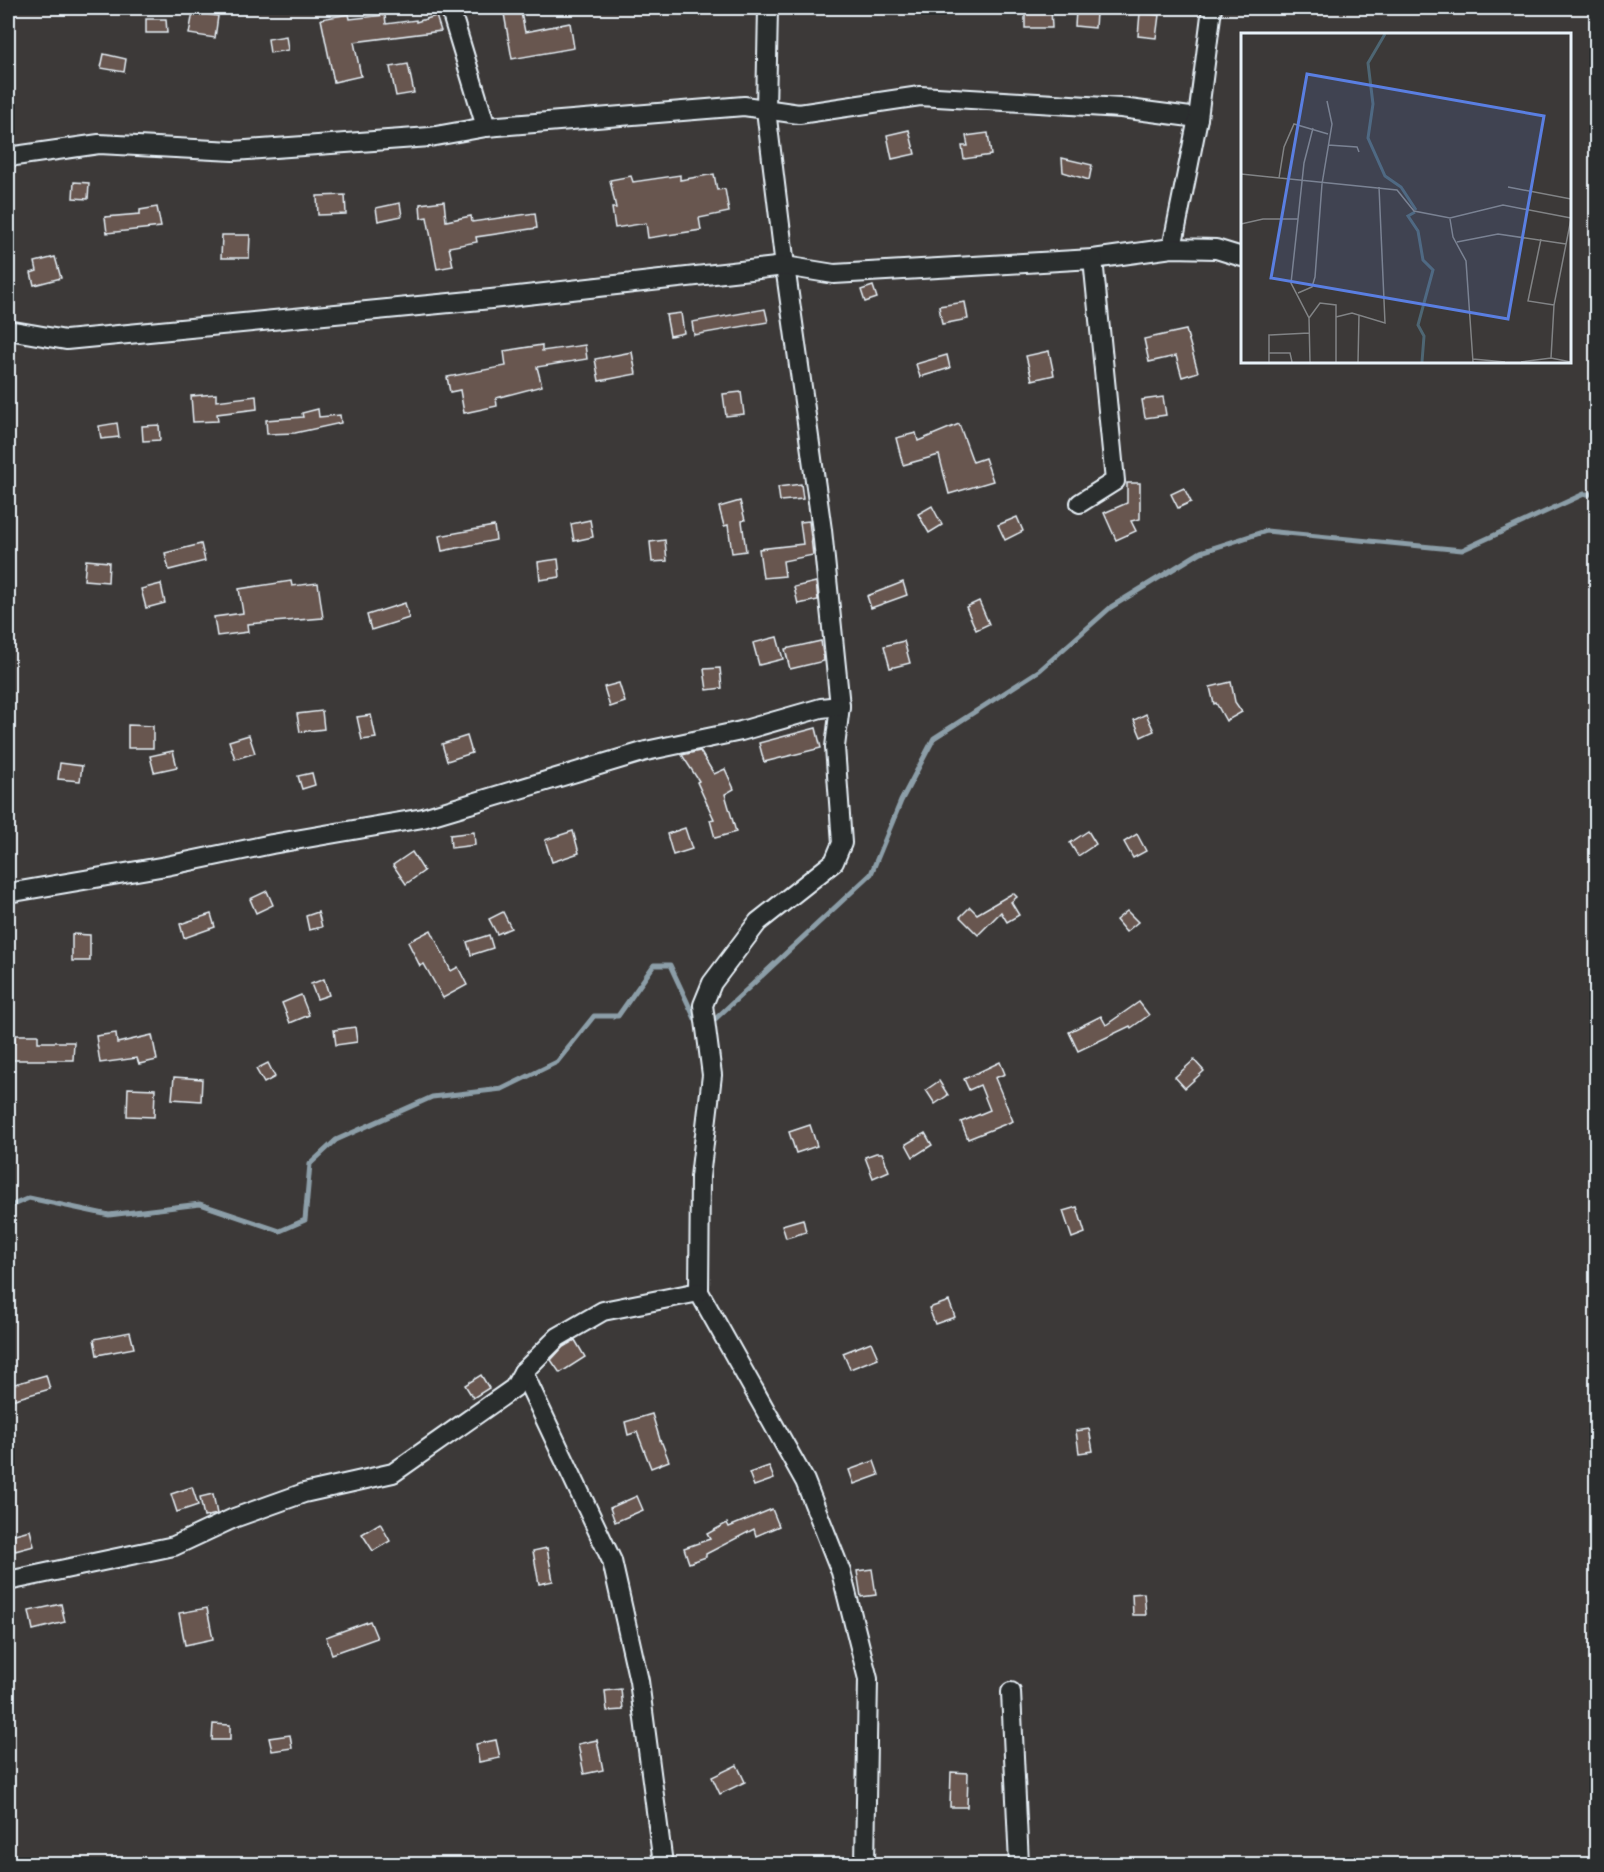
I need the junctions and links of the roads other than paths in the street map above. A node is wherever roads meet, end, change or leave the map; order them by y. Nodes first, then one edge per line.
1 (450, 8) edge
2 (768, 8) edge
3 (1212, 8) edge
4 (766, 110) junction
5 (1198, 118) junction
6 (486, 128) junction
7 (8, 157) edge
8 (1172, 248) junction
9 (1241, 257) edge
10 (1093, 259) junction
11 (785, 266) junction
12 (8, 330) edge
13 (1080, 503) dead end
14 (840, 706) junction
15 (8, 893) edge
16 (699, 1292) junction
17 (523, 1372) junction
18 (8, 1581) edge
19 (1011, 1692) dead end
20 (663, 1864) edge
21 (866, 1864) edge
22 (1018, 1864) edge

1 - 6 street
2 - 4 street
3 - 5 street
4 - 5 street
4 - 6 street
4 - 11 street
5 - 8 street
6 - 7 street
8 - 9 street
8 - 10 street
10 - 11 street
10 - 13 street
11 - 12 street
11 - 14 street
14 - 15 street
14 - 16 street
16 - 17 street
16 - 21 street
17 - 18 street
17 - 20 street
19 - 22 street

